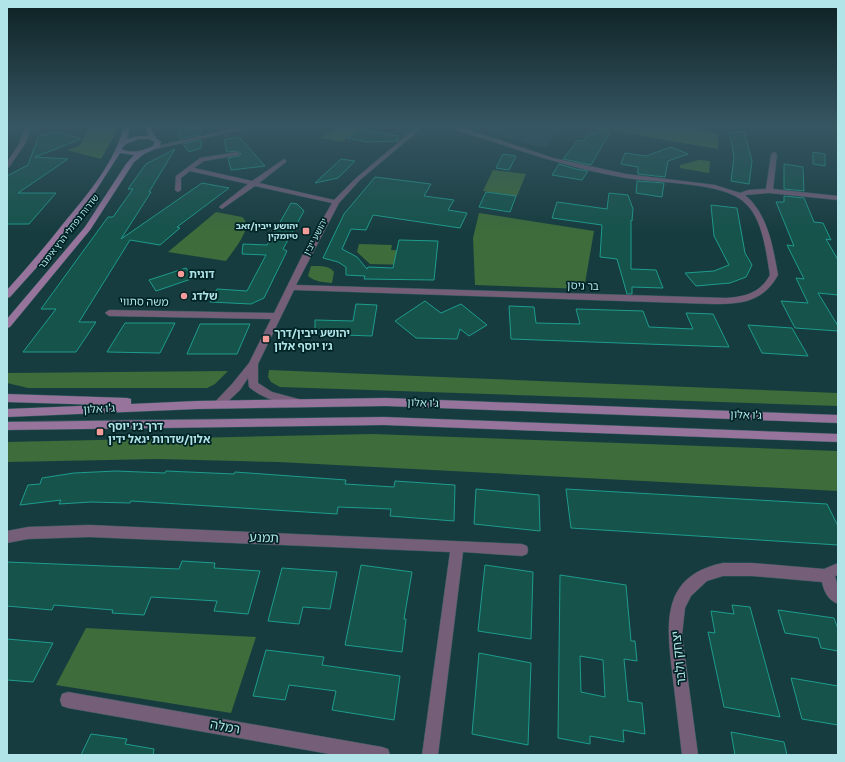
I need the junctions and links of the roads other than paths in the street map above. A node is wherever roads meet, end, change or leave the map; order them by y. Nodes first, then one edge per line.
1 (284, 161) dead end
2 (112, 162) edge
3 (132, 162) edge
4 (199, 162) edge
5 (379, 162) edge
6 (560, 162) edge
7 (773, 162) edge
8 (189, 169) junction
9 (254, 183) junction
10 (178, 190) dead end
11 (769, 191) junction
12 (740, 195) junction
13 (838, 198) edge
14 (336, 202) junction
15 (222, 207) dead end
16 (292, 287) junction
17 (7, 294) edge
18 (109, 313) dead end
19 (276, 316) junction
20 (7, 325) edge
21 (253, 364) junction
22 (7, 398) edge
23 (300, 403) junction
24 (217, 404) junction
25 (197, 405) junction
26 (7, 414) edge
27 (838, 419) edge
28 (7, 426) edge
29 (20, 426) junction
30 (7, 430) edge
31 (838, 438) edge
32 (7, 537) edge
33 (457, 546) junction
34 (522, 550) dead end
35 (833, 572) edge
36 (838, 597) edge
37 (68, 700) dead end
38 (382, 755) edge
39 (430, 755) edge
40 (690, 755) edge

1 - 9 street
2 - 17 main road, שדרות נפתלי הרץ אימבר
3 - 20 main road, שדרות נפתלי הרץ אימבר
4 - 8 street
5 - 14 street, יהושע ייבין
6 - 12 street
7 - 11 street
8 - 9 street
8 - 10 street
9 - 14 street
9 - 15 street
11 - 12 street
11 - 13 street
12 - 16 street, בר ניסן
14 - 16 street, יהושע ייבין
16 - 19 street, יהושע ייבין
18 - 19 street, משה סתווי
19 - 21 street, יהושע ייבין
21 - 23 street, יהושע ייבין
21 - 24 street, יהושע ייבין
22 - 25 main road
23 - 24 main road, ג'ו אלון
23 - 27 main road, ג'ו אלון
24 - 25 main road, ג'ו אלון
25 - 26 main road, ג'ו אלון
28 - 29 main road, ג'ו אלון
29 - 30 main road
29 - 31 main road, ג'ו אלון
32 - 33 street, תמנע
33 - 34 street, תמנע
33 - 39 street
35 - 36 street
35 - 40 street, יצחק ולבר
37 - 38 street, רמלה

